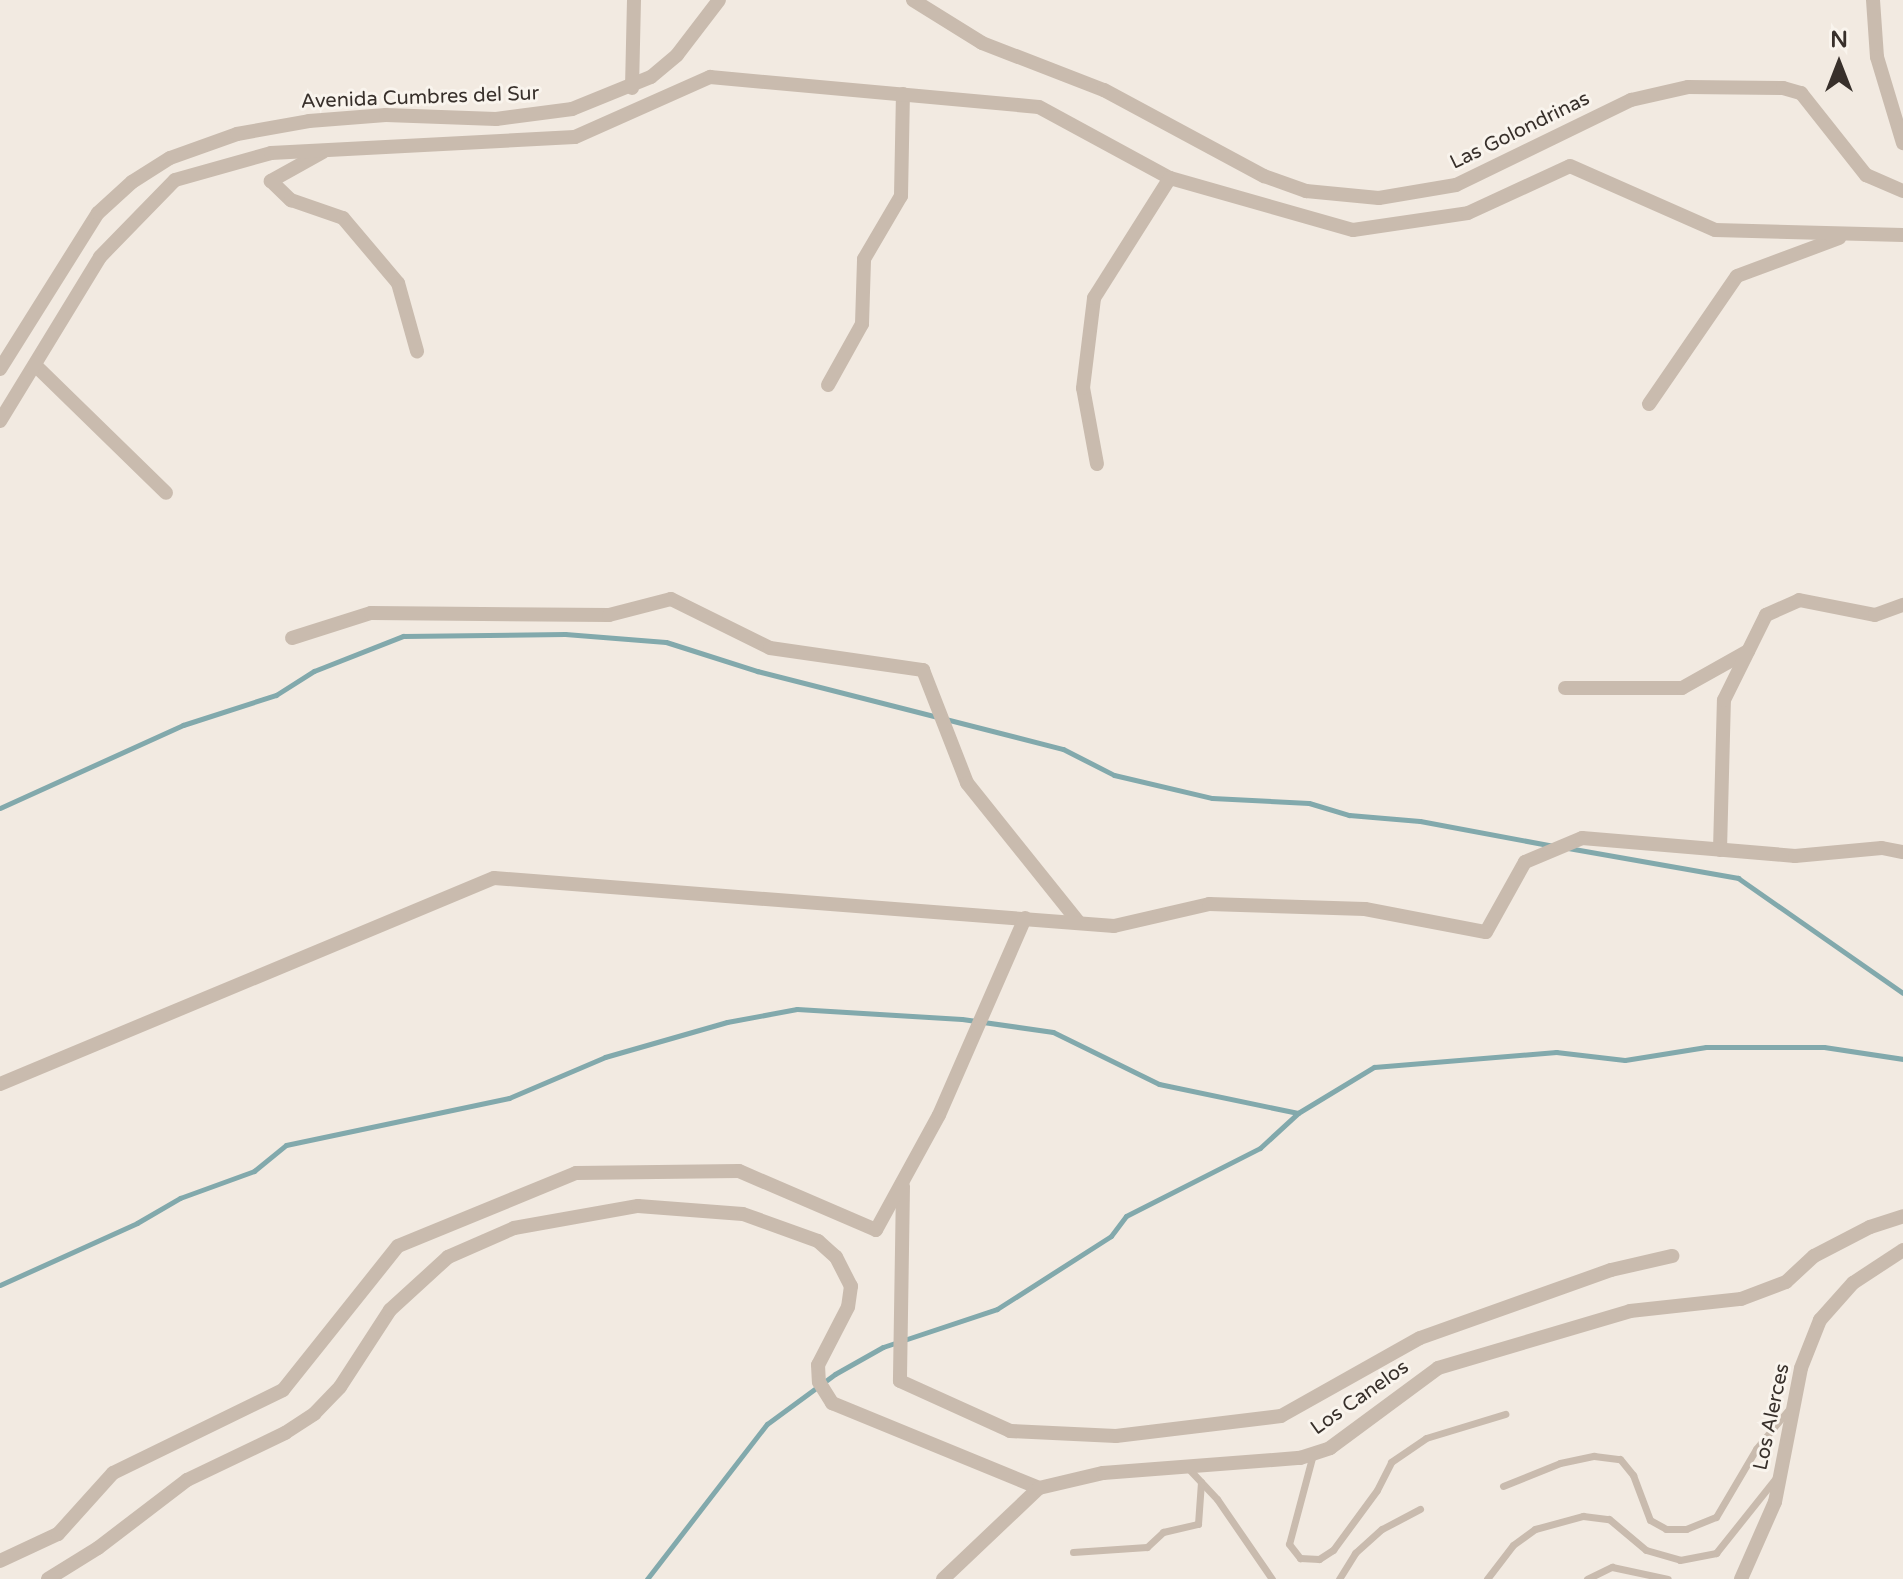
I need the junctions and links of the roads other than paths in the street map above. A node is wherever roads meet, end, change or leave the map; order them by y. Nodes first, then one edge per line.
1 (634, 0) edge
2 (719, 0) edge
3 (913, 0) edge
4 (1873, 0) edge
5 (632, 88) junction
6 (903, 94) junction
7 (1903, 143) edge
8 (327, 149) junction
9 (1170, 178) junction
10 (1903, 191) edge
11 (1847, 235) junction
12 (1903, 235) edge
13 (417, 351) dead end
14 (35, 365) junction
15 (0, 369) edge
16 (828, 385) dead end
17 (1649, 404) dead end
18 (0, 421) edge
19 (1097, 464) dead end
20 (166, 493) dead end
21 (1903, 605) edge
22 (292, 638) dead end
23 (1748, 651) junction
24 (1565, 688) dead end
25 (1720, 850) junction
26 (1903, 852) edge
27 (1025, 918) junction
28 (1079, 923) junction
29 (0, 1084) edge
30 (903, 1182) junction
31 (1903, 1216) edge
32 (1903, 1250) edge
33 (1672, 1256) dead end
34 (1795, 1402) junction
35 (1505, 1414) dead end
36 (1313, 1454) junction
37 (1187, 1467) junction
38 (1782, 1470) junction
39 (1201, 1482) junction
40 (1503, 1486) dead end
41 (1039, 1488) junction
42 (1420, 1509) dead end
43 (1073, 1552) dead end
44 (0, 1561) edge
45 (48, 1579) edge
46 (943, 1579) edge
47 (1272, 1579) edge
48 (1339, 1579) edge
49 (1487, 1579) edge
50 (1587, 1579) edge
51 (1668, 1579) edge
52 (1741, 1579) edge

1 - 5 street
2 - 5 street, Avenida Cumbres del Sur
3 - 10 street, Las Golondrinas
4 - 7 street
5 - 15 street, Avenida Cumbres del Sur
6 - 8 street
6 - 9 street
6 - 16 street
8 - 13 street
8 - 14 street
9 - 11 street
9 - 19 street
11 - 12 street
11 - 17 street
14 - 18 street
14 - 20 street
21 - 23 street
22 - 28 street
23 - 24 street
23 - 25 street
25 - 26 street
25 - 28 street
27 - 28 street
27 - 29 street
27 - 30 street
30 - 33 street
30 - 44 street
31 - 36 street, Los Canelos
32 - 34 street, Los Alerces
34 - 38 street, Los Alerces
34 - 40 lane
35 - 36 lane
36 - 37 street, Los Canelos
37 - 39 lane
37 - 41 street, Los Canelos
38 - 49 lane
38 - 52 street, Los Alerces
39 - 43 lane
39 - 47 lane
41 - 45 street
41 - 46 street
42 - 48 lane
50 - 51 lane

